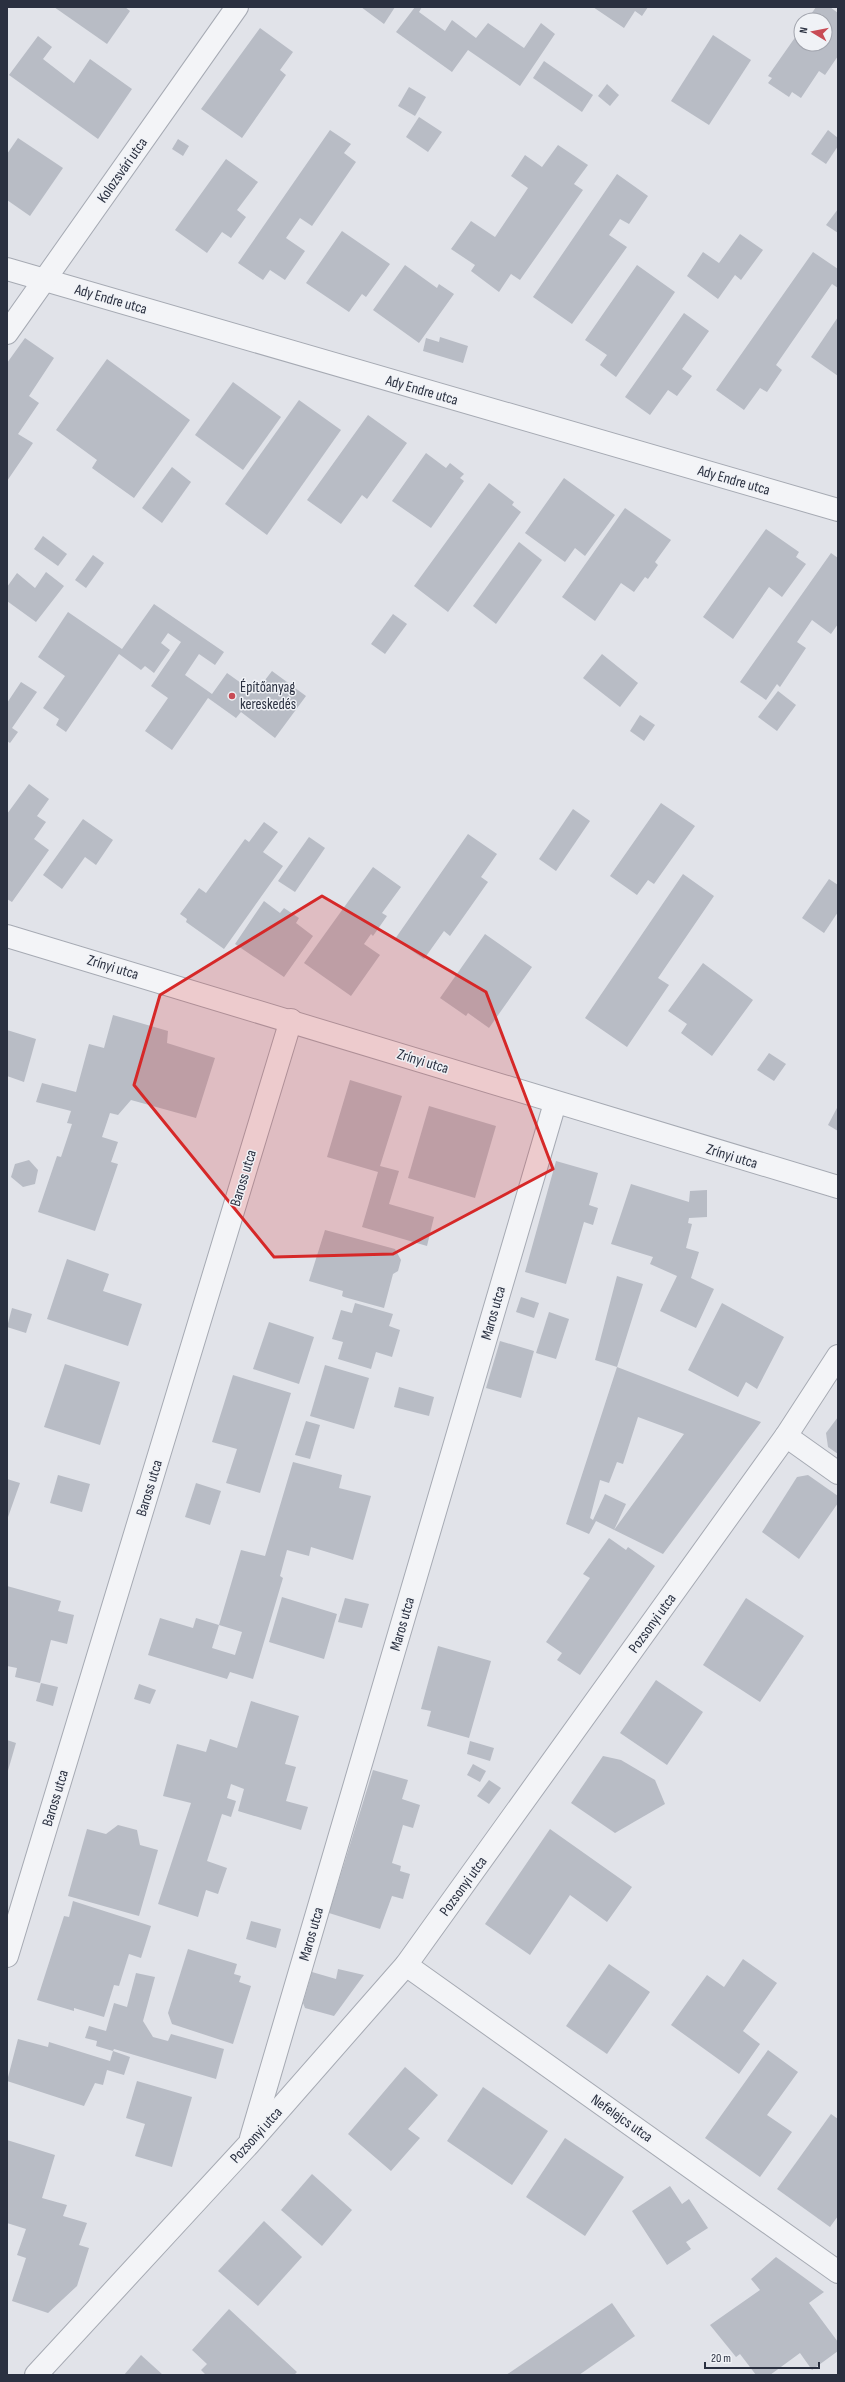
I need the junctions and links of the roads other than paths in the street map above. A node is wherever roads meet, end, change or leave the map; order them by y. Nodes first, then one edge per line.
1 (237, 7) edge
2 (7, 269) edge
3 (44, 280) junction
4 (7, 333) edge
5 (838, 510) edge
6 (7, 936) edge
7 (291, 1020) junction
8 (555, 1103) junction
9 (838, 1187) edge
10 (838, 1356) edge
11 (786, 1436) junction
12 (838, 1473) edge
13 (7, 1956) edge
14 (406, 1965) junction
15 (249, 2144) junction
16 (838, 2272) edge
17 (36, 2375) edge

1 - 3 street, Kolozsvári utca
2 - 3 street, Ady Endre utca
3 - 4 street, Kolozsvári utca
3 - 5 street, Ady Endre utca
6 - 7 street, Zrínyi utca
7 - 8 street, Zrínyi utca
7 - 13 street, Baross utca
8 - 9 street, Zrínyi utca
8 - 15 street, Maros utca
10 - 11 street, Pozsonyi utca
11 - 12 street
11 - 14 street, Pozsonyi utca
14 - 15 street, Pozsonyi utca
14 - 16 street, Nefelejcs utca
15 - 17 street, Pozsonyi utca

